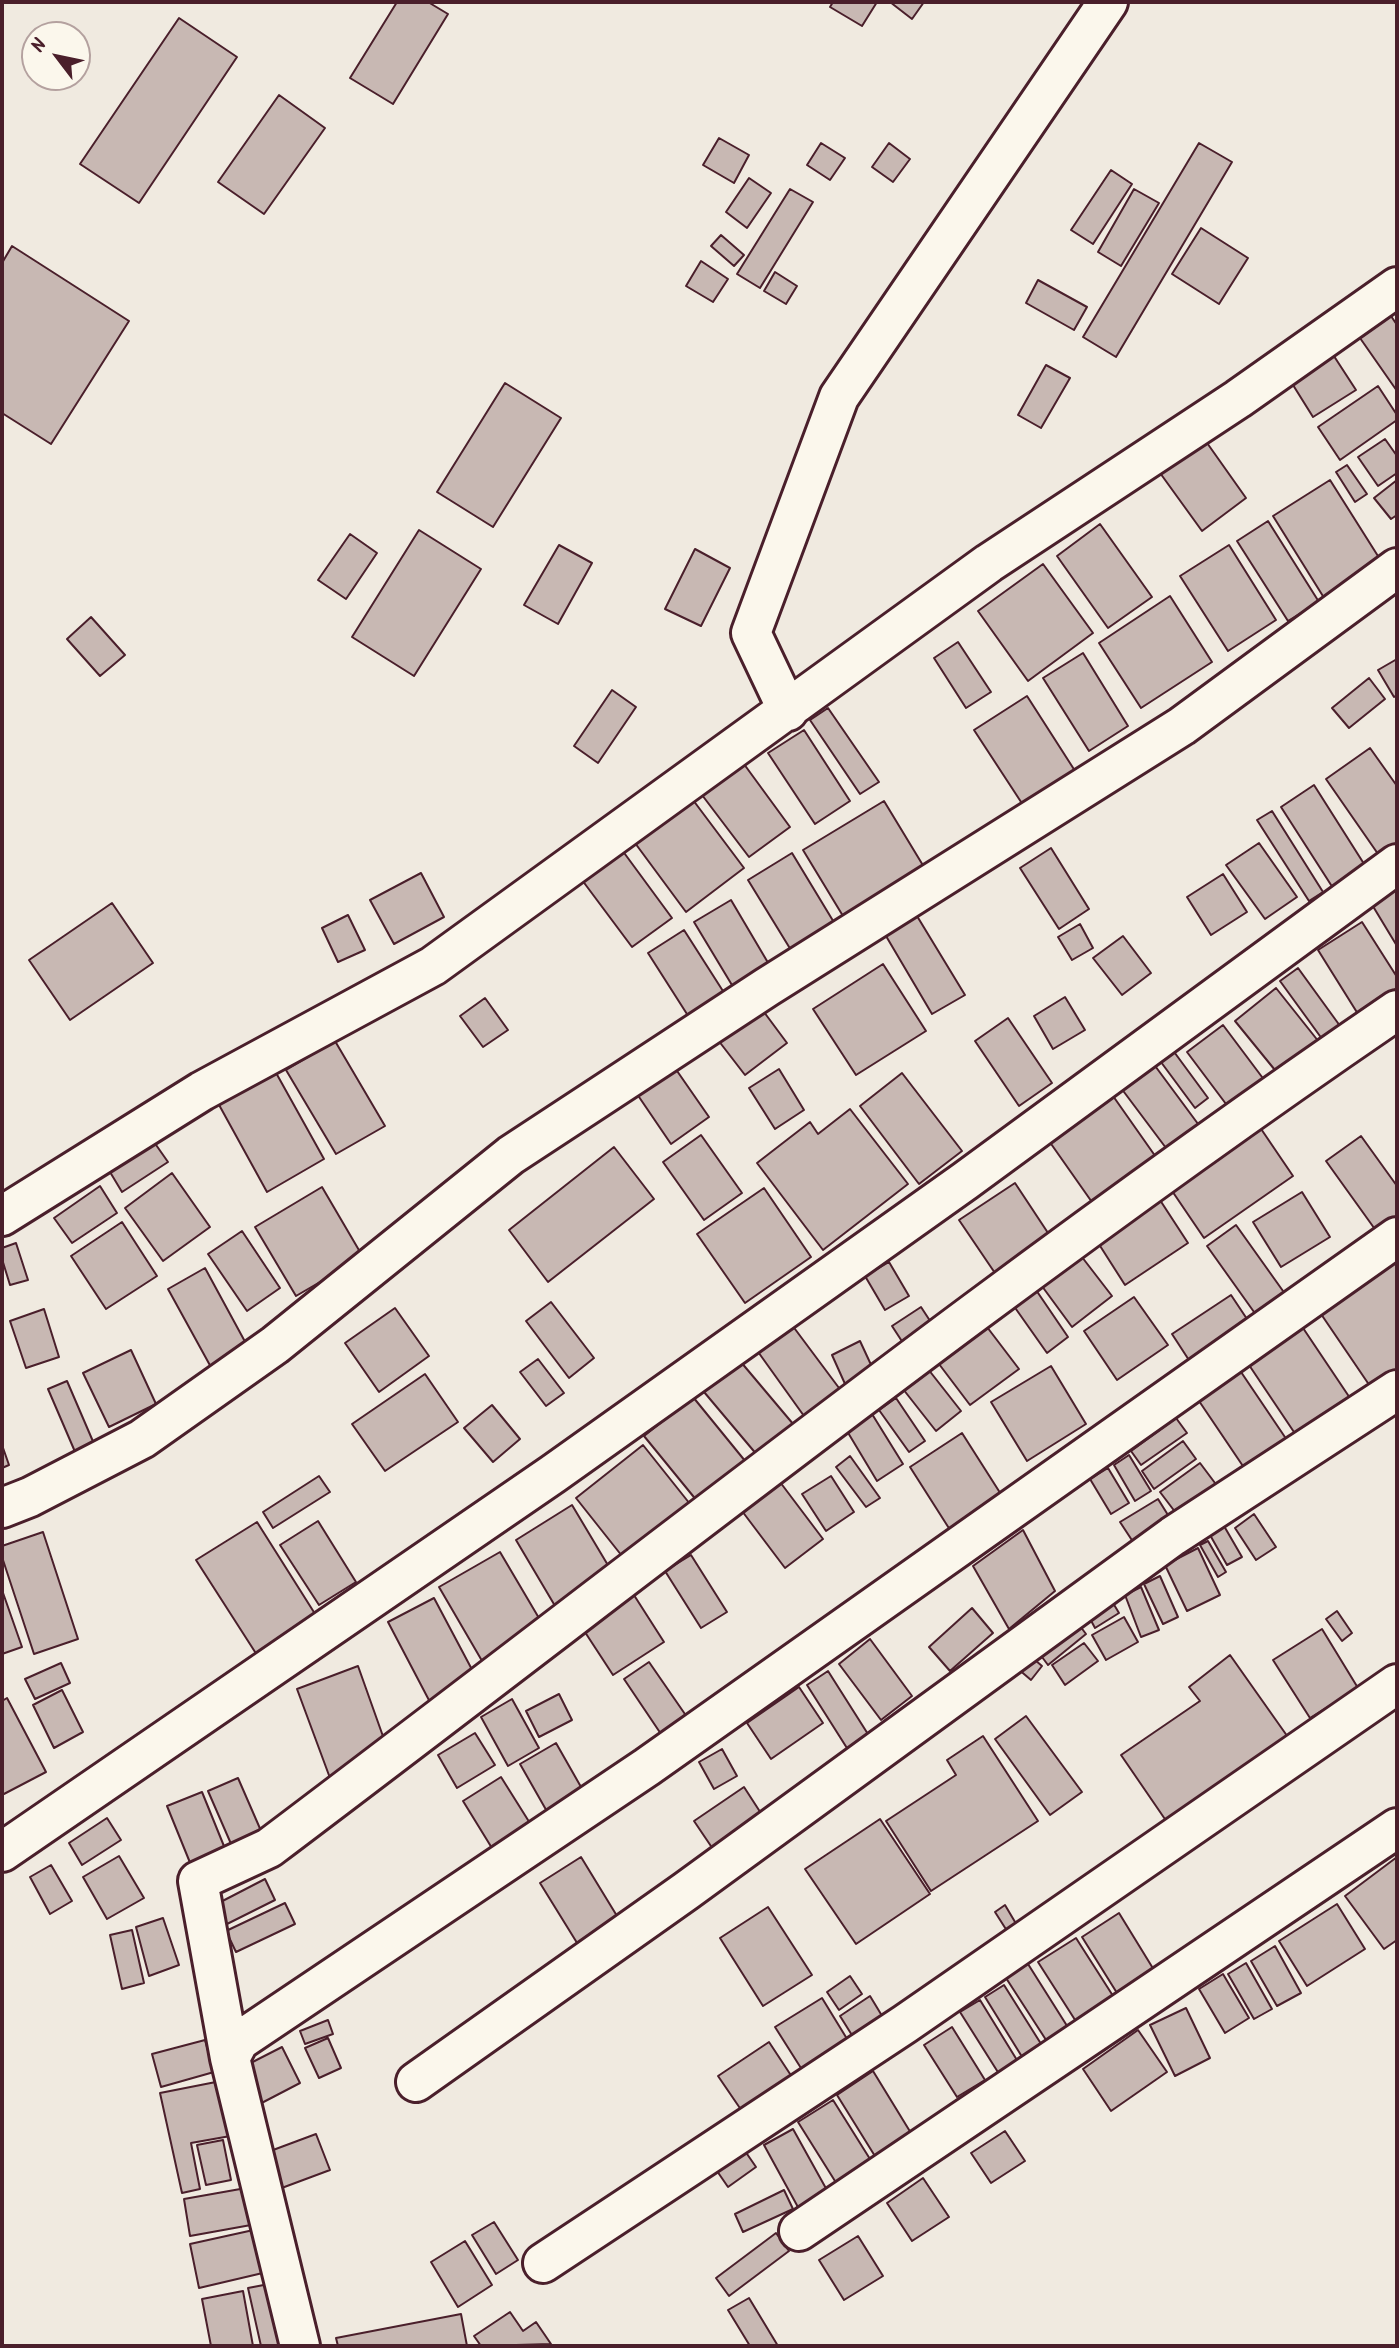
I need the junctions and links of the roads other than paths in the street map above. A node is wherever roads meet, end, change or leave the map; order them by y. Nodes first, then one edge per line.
1 (1108, 2) edge
2 (1397, 287) edge
3 (1397, 568) edge
4 (788, 711) junction
5 (1397, 864) edge
6 (1397, 1010) edge
7 (2, 1216) edge
8 (1397, 1237) edge
9 (1397, 1390) edge
10 (2, 1508) edge
11 (1397, 1684) edge
12 (1397, 1828) edge
13 (2, 1852) edge
14 (230, 2058) junction
15 (416, 2082) dead end
16 (799, 2231) dead end
17 (543, 2263) dead end
18 (300, 2346) edge

1 - 4 street
2 - 4 street
3 - 10 street
4 - 7 street
5 - 13 street
6 - 14 street
8 - 14 street
9 - 15 street
11 - 17 street
12 - 16 street
14 - 18 street

